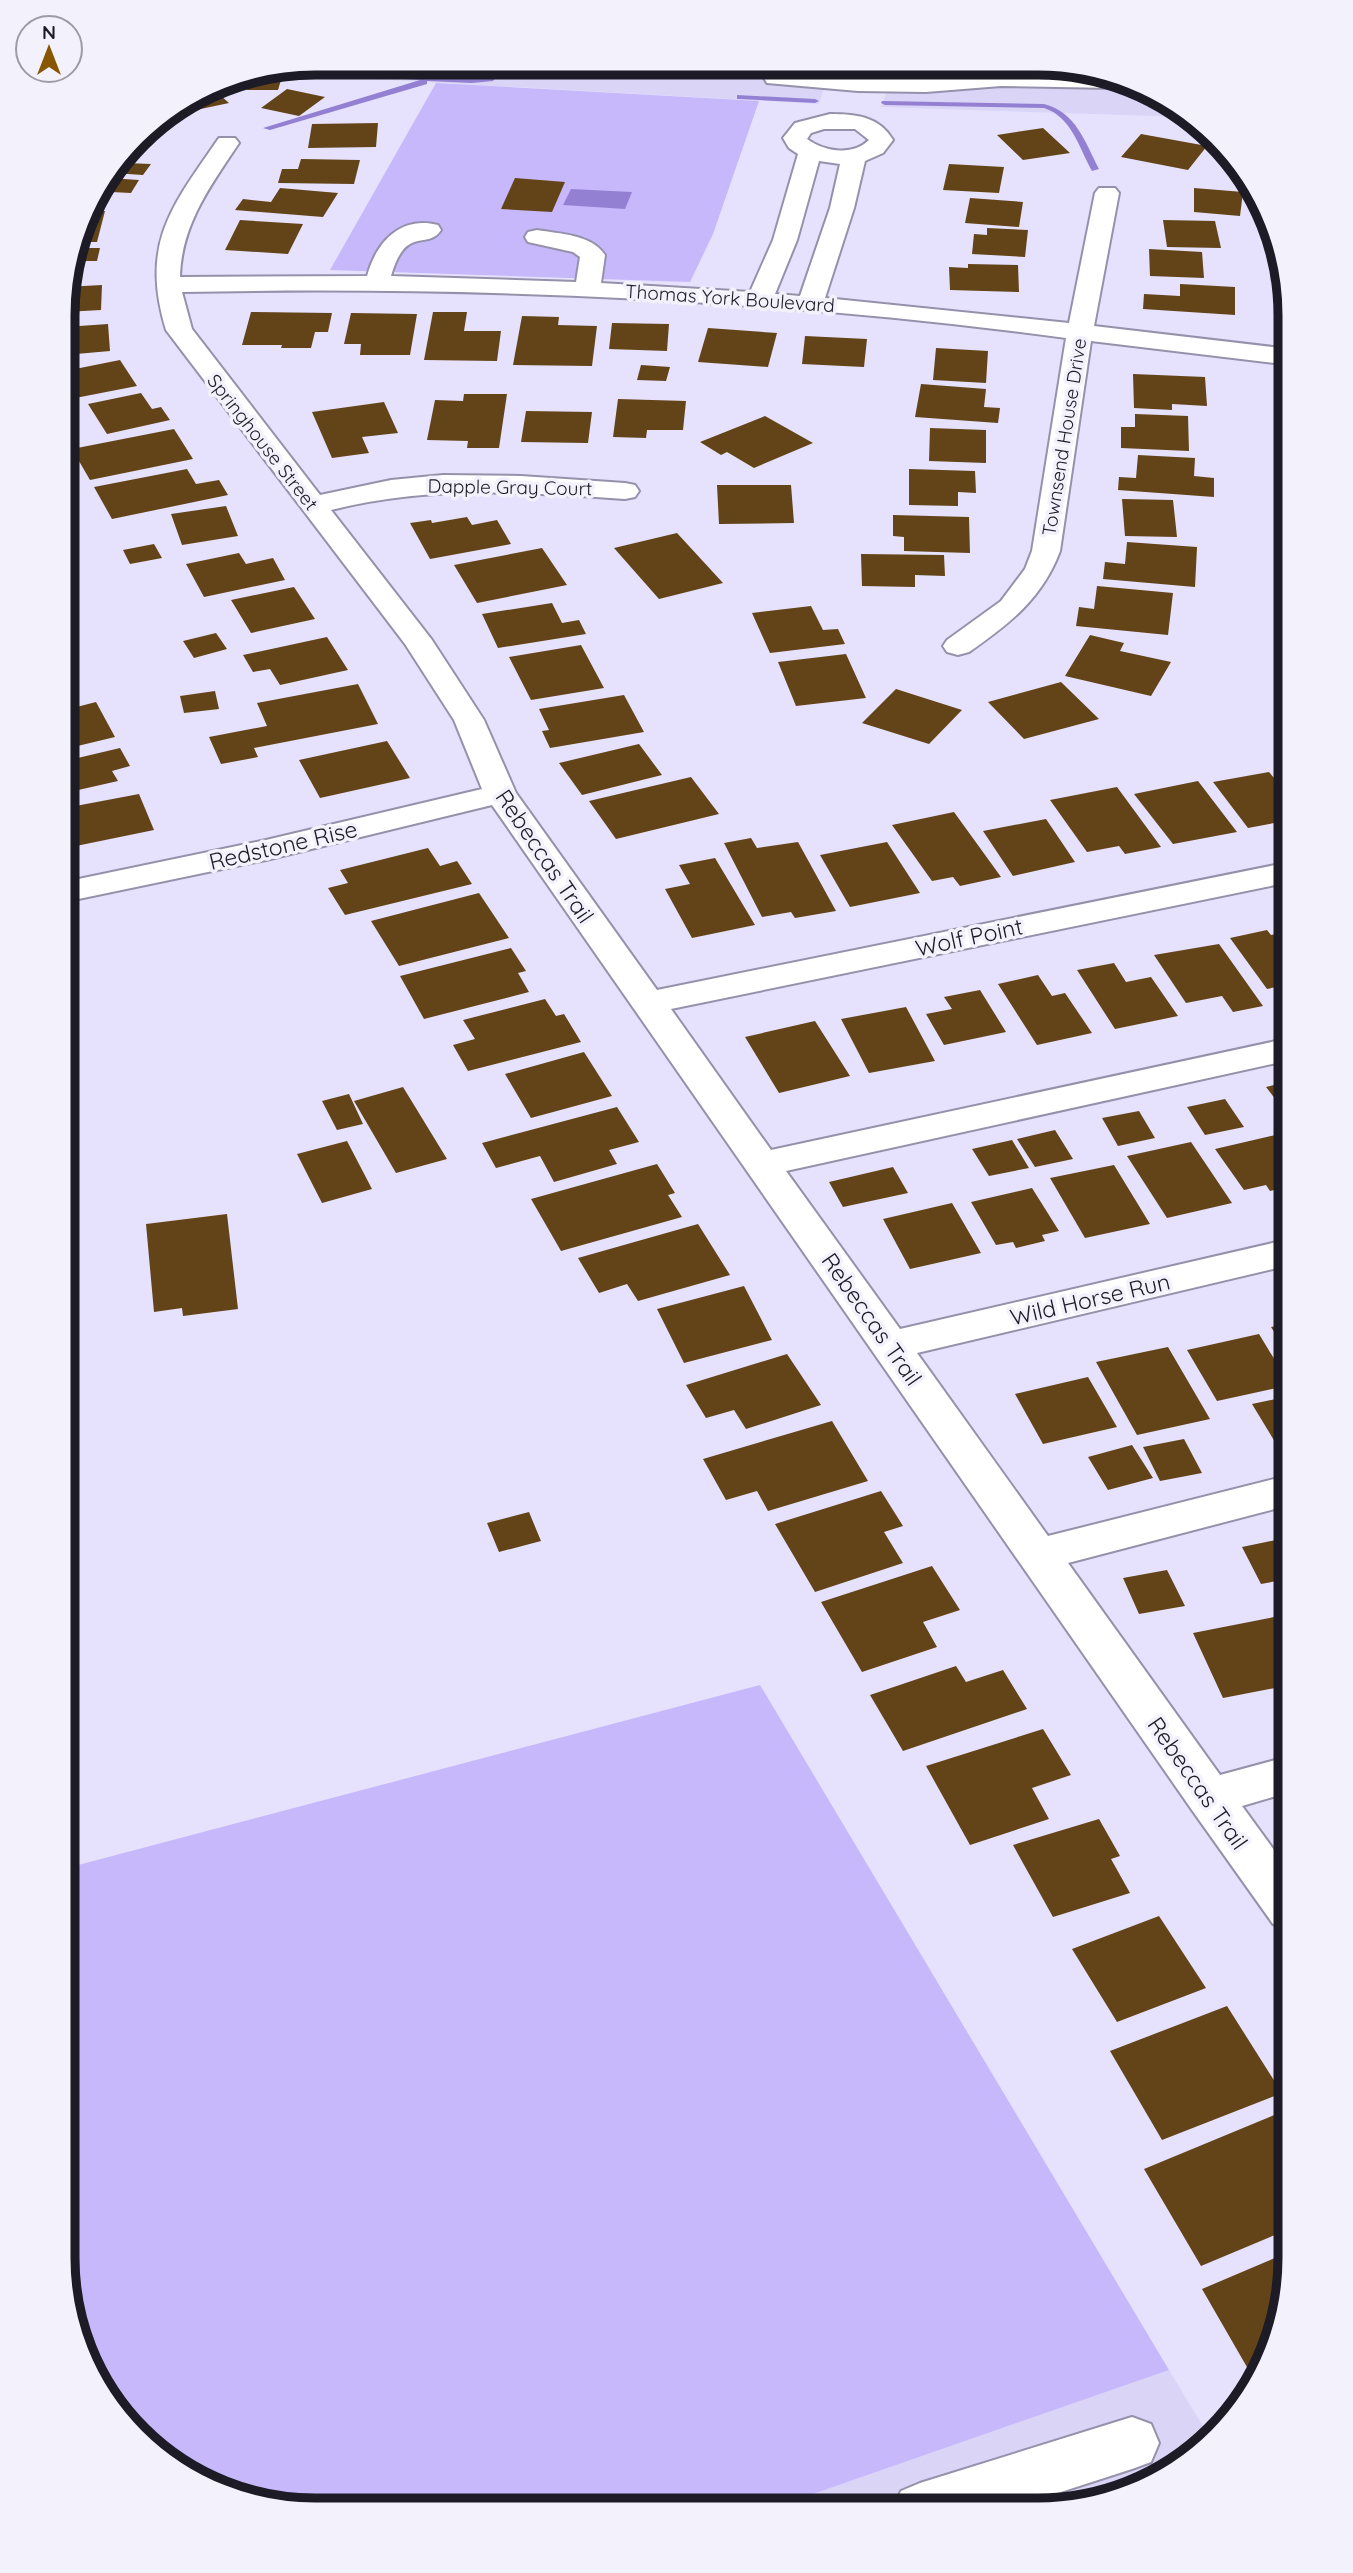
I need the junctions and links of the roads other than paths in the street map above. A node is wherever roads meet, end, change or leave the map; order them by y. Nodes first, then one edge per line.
1 (776, 75) edge
2 (861, 75) edge
3 (1086, 81) edge
4 (846, 122) junction
5 (227, 143) dead end
6 (810, 152) junction
7 (855, 156) junction
8 (1107, 192) dead end
9 (793, 205) junction
10 (842, 208) junction
11 (429, 230) dead end
12 (537, 237) dead end
13 (377, 283) junction
14 (167, 285) junction
15 (587, 289) junction
16 (760, 299) junction
17 (810, 303) junction
18 (1080, 331) junction
19 (1278, 356) edge
20 (625, 491) dead end
21 (313, 506) junction
22 (958, 646) dead end
23 (469, 720) joint
24 (500, 794) junction
25 (1278, 875) edge
26 (75, 890) edge
27 (648, 1003) junction
28 (1278, 1052) edge
29 (762, 1164) junction
30 (1278, 1255) edge
31 (891, 1345) junction
32 (1277, 1493) edge
33 (1037, 1555) junction
34 (1277, 1778) edge
35 (1208, 1797) junction
36 (1277, 1892) edge
37 (1132, 2443) dead end
38 (958, 2498) edge

1 - 2 street
2 - 3 street
2 - 4 street
4 - 6 street
4 - 7 street
5 - 14 street, Springhouse Street
6 - 7 street
6 - 9 street
7 - 10 street
8 - 18 street, Townsend House Drive
9 - 10 street
9 - 16 street
10 - 17 street
11 - 13 street
12 - 15 street
13 - 14 street, Thomas York Boulevard
13 - 15 street, Thomas York Boulevard
14 - 21 street, Springhouse Street
15 - 16 street, Thomas York Boulevard
16 - 17 street, Thomas York Boulevard
17 - 18 street, Thomas York Boulevard
18 - 19 street, Thomas York Boulevard
18 - 22 street, Townsend House Drive
20 - 21 street, Dapple Gray Court
21 - 23 street, Springhouse Street
23 - 24 street, Rebeccas Trail
24 - 26 street, Redstone Rise
24 - 27 street, Rebeccas Trail
25 - 27 street, Wolf Point
27 - 29 street, Rebeccas Trail
28 - 29 street
29 - 31 street, Rebeccas Trail
30 - 31 street, Wild Horse Run
31 - 33 street, Rebeccas Trail
32 - 33 street
33 - 35 street, Rebeccas Trail
34 - 35 street
35 - 36 street, Rebeccas Trail
37 - 38 street

